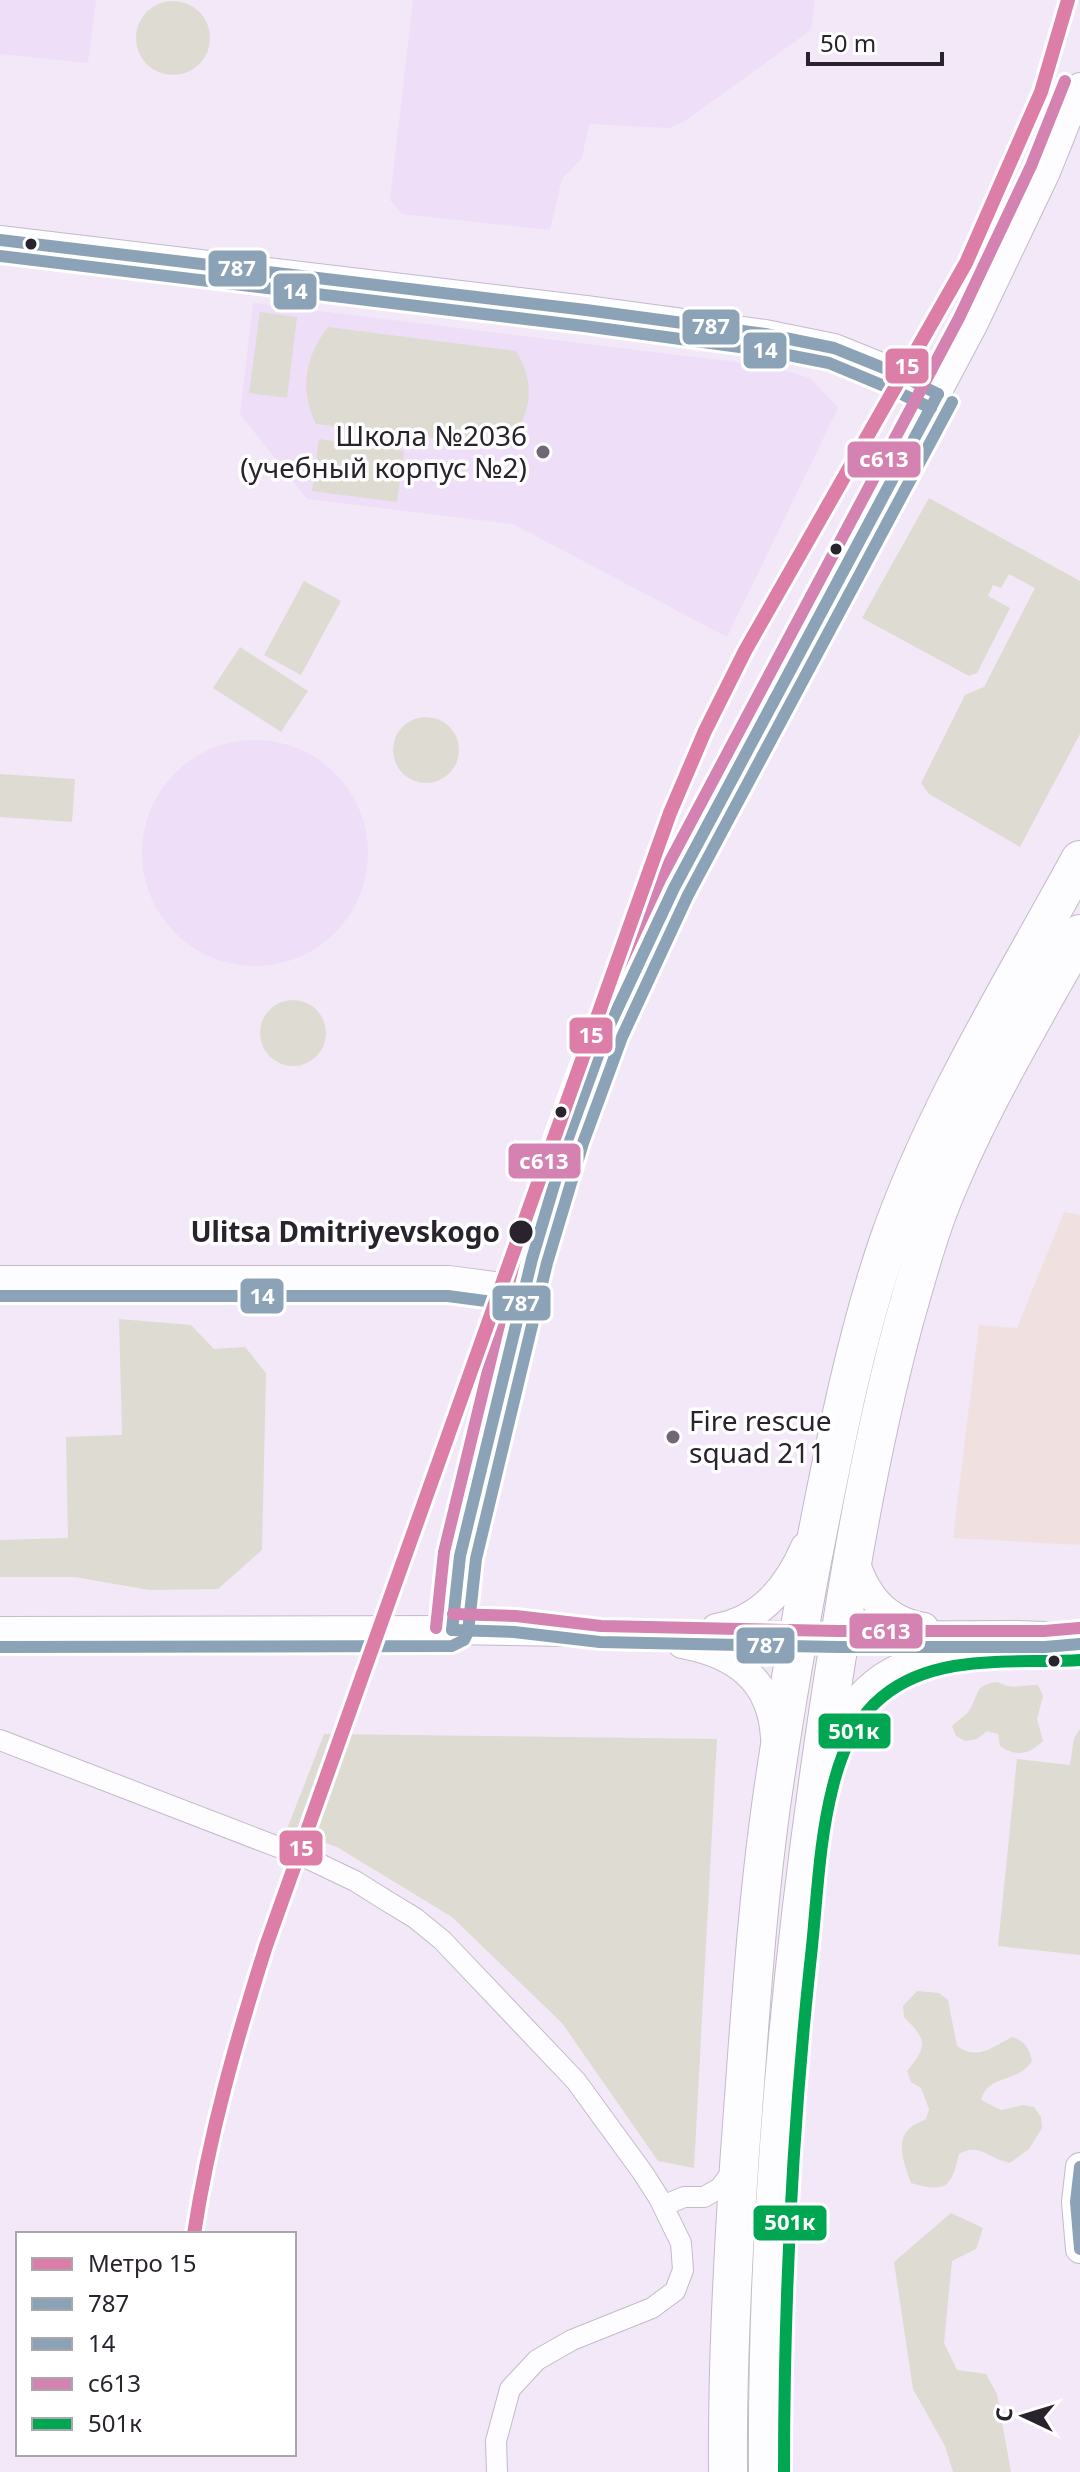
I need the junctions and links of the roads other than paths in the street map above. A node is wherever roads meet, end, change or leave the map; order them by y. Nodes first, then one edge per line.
1 (1080, 87) edge
2 (0, 240) edge
3 (938, 394) junction
4 (1080, 860) edge
5 (1080, 934) edge
6 (0, 1280) edge
7 (525, 1290) junction
8 (823, 1505) junction
9 (853, 1554) junction
10 (452, 1630) junction
11 (0, 1631) edge
12 (683, 1638) junction
13 (798, 1641) junction
14 (981, 1641) junction
15 (839, 1642) junction
16 (1080, 1642) edge
17 (0, 1740) edge
18 (774, 1788) junction
19 (815, 1795) junction
20 (740, 2152) junction
21 (1080, 2167) edge
22 (704, 2197) junction
23 (663, 2206) junction
24 (734, 2243) junction
25 (1080, 2249) edge
26 (497, 2472) edge
27 (728, 2472) edge
28 (768, 2472) edge

1 - 3 street
2 - 3 street
3 - 7 street
4 - 8 highway
5 - 9 highway
6 - 7 street
7 - 10 street
8 - 12 street
8 - 13 highway
9 - 14 street
9 - 15 highway
10 - 11 street
10 - 12 street
12 - 13 street
12 - 18 street
13 - 15 street
13 - 18 highway
14 - 15 street
14 - 16 street
14 - 19 street
15 - 19 highway
17 - 23 street
18 - 20 highway
19 - 28 highway
20 - 22 street
20 - 24 highway
21 - 25 street
22 - 23 street
22 - 24 street
23 - 26 street
24 - 27 highway

